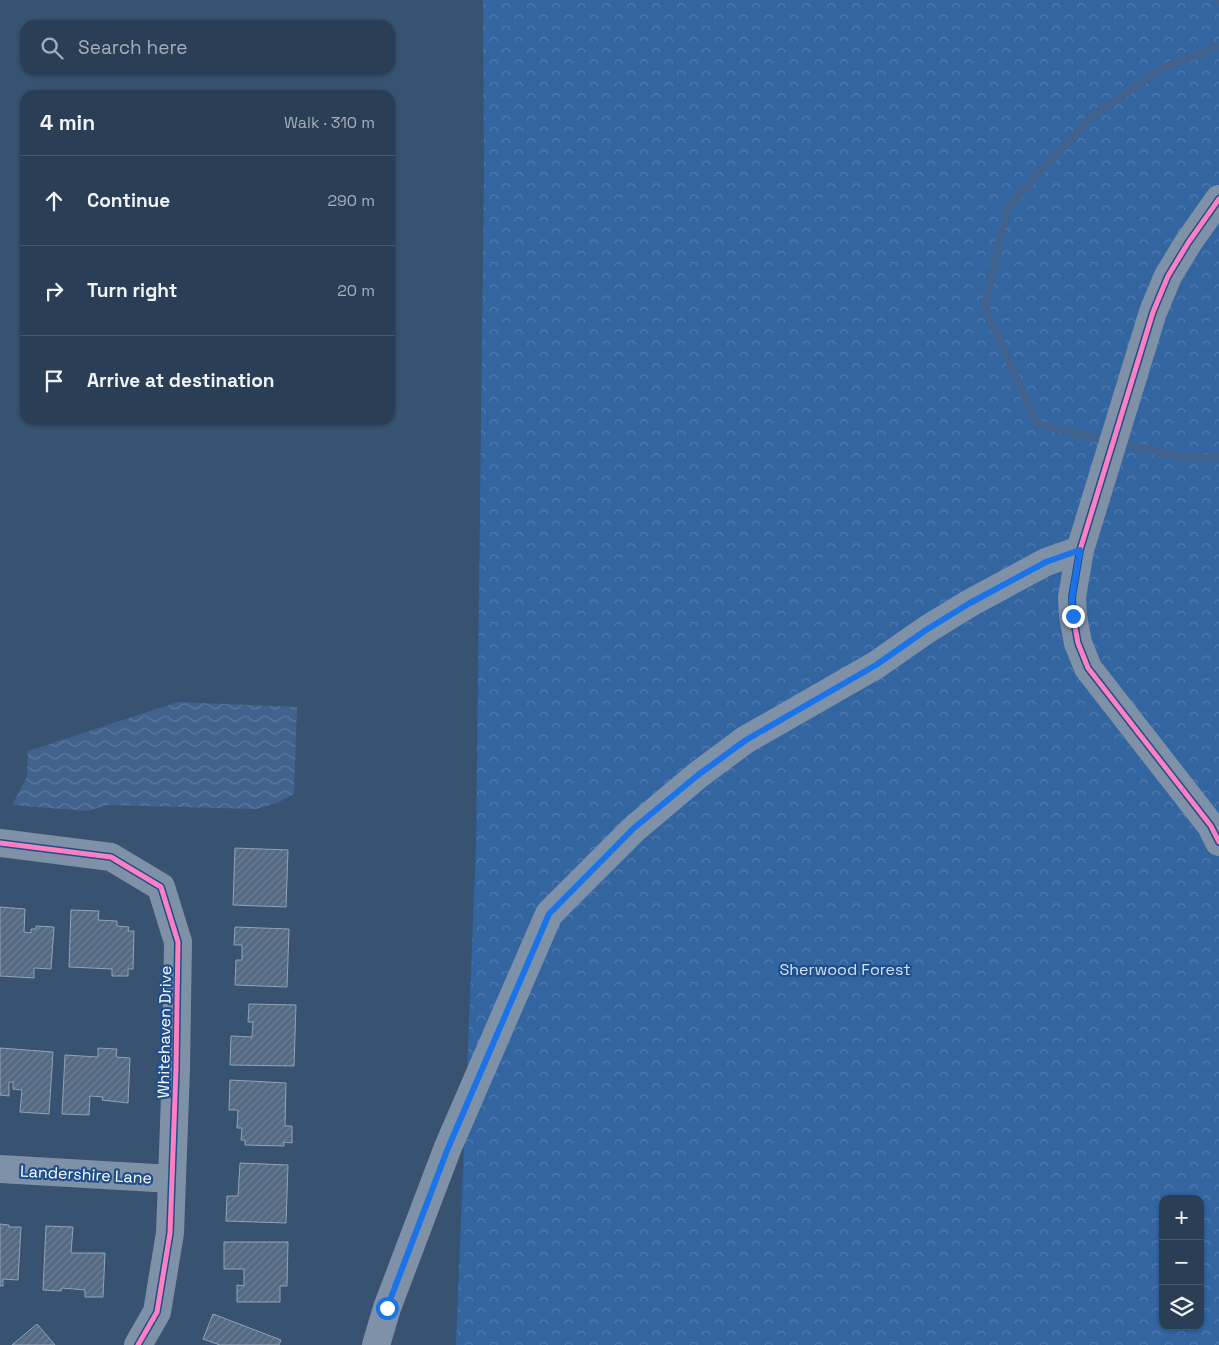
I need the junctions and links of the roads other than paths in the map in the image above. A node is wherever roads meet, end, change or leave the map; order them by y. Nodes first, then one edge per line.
1 (1219, 199) edge
2 (1080, 550) junction
3 (1219, 842) edge
4 (0, 843) edge
5 (0, 1169) edge
6 (172, 1179) junction
7 (138, 1345) edge
8 (376, 1345) edge

1 - 2 street
2 - 3 street
2 - 8 street
4 - 6 street, Whitehaven Drive
5 - 6 street, Landershire Lane
6 - 7 street, Whitehaven Drive

